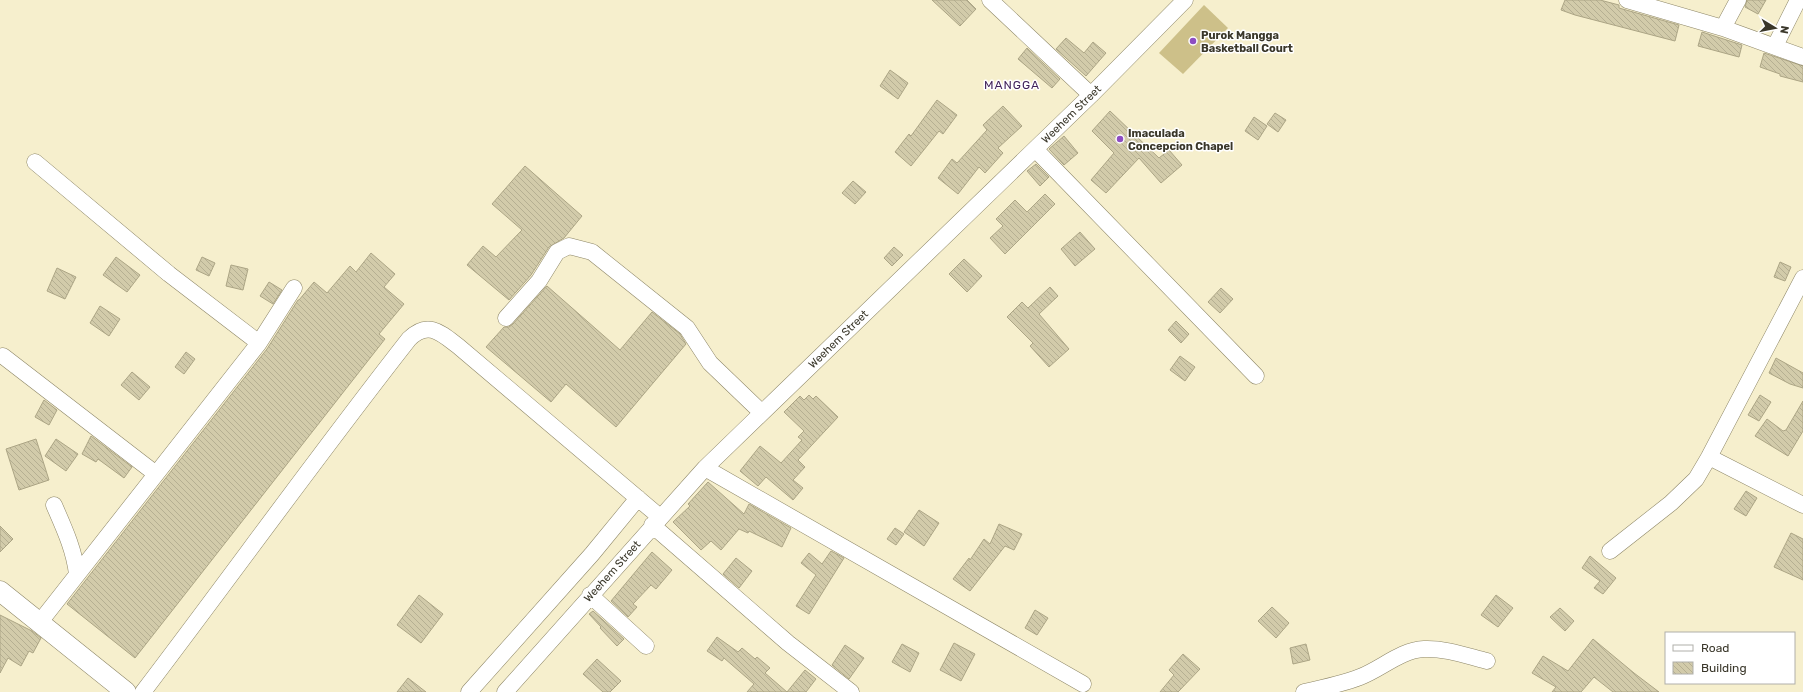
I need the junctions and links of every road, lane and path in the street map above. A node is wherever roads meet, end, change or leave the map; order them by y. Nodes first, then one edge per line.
1 (990, 0) edge
2 (1185, 0) edge
3 (1627, 0) edge
4 (1738, 0) edge
5 (1798, 0) edge
6 (1670, 6) edge
7 (1723, 28) junction
8 (1775, 46) junction
9 (1803, 57) edge
10 (1091, 95) junction
11 (1035, 149) junction
12 (35, 162) dead end
13 (1803, 278) edge
14 (294, 288) dead end
15 (506, 318) dead end
16 (259, 343) junction
17 (3, 356) dead end
18 (1256, 376) dead end
19 (761, 412) junction
20 (1709, 457) junction
21 (705, 468) junction
22 (156, 474) junction
23 (638, 498) junction
24 (1803, 505) edge
25 (54, 506) dead end
26 (656, 521) junction
27 (1610, 551) dead end
28 (77, 574) junction
29 (0, 591) edge
30 (590, 595) junction
31 (40, 622) junction
32 (646, 646) dead end
33 (1487, 661) dead end
34 (1083, 684) dead end
35 (126, 692) edge
36 (144, 692) edge
37 (469, 692) edge
38 (504, 692) edge
39 (851, 692) edge
40 (1304, 692) edge

1 - 10 street
2 - 10 street, Weehem Street
3 - 6 street
4 - 7 street
5 - 8 street
6 - 7 street
7 - 8 street
8 - 9 street
10 - 11 street, Weehem Street
11 - 18 street
11 - 19 street, Weehem Street
12 - 16 street
13 - 20 street
14 - 16 street
15 - 19 street
16 - 22 street
17 - 22 street
19 - 21 street, Weehem Street
20 - 24 street
20 - 27 street
21 - 26 street, Weehem Street
21 - 34 street
22 - 28 street
23 - 26 street
23 - 36 street
23 - 37 street
25 - 28 street
26 - 30 street, Weehem Street
26 - 39 street
28 - 31 street
29 - 31 main road
30 - 32 street
30 - 38 street, Weehem Street
31 - 35 main road
33 - 40 street

